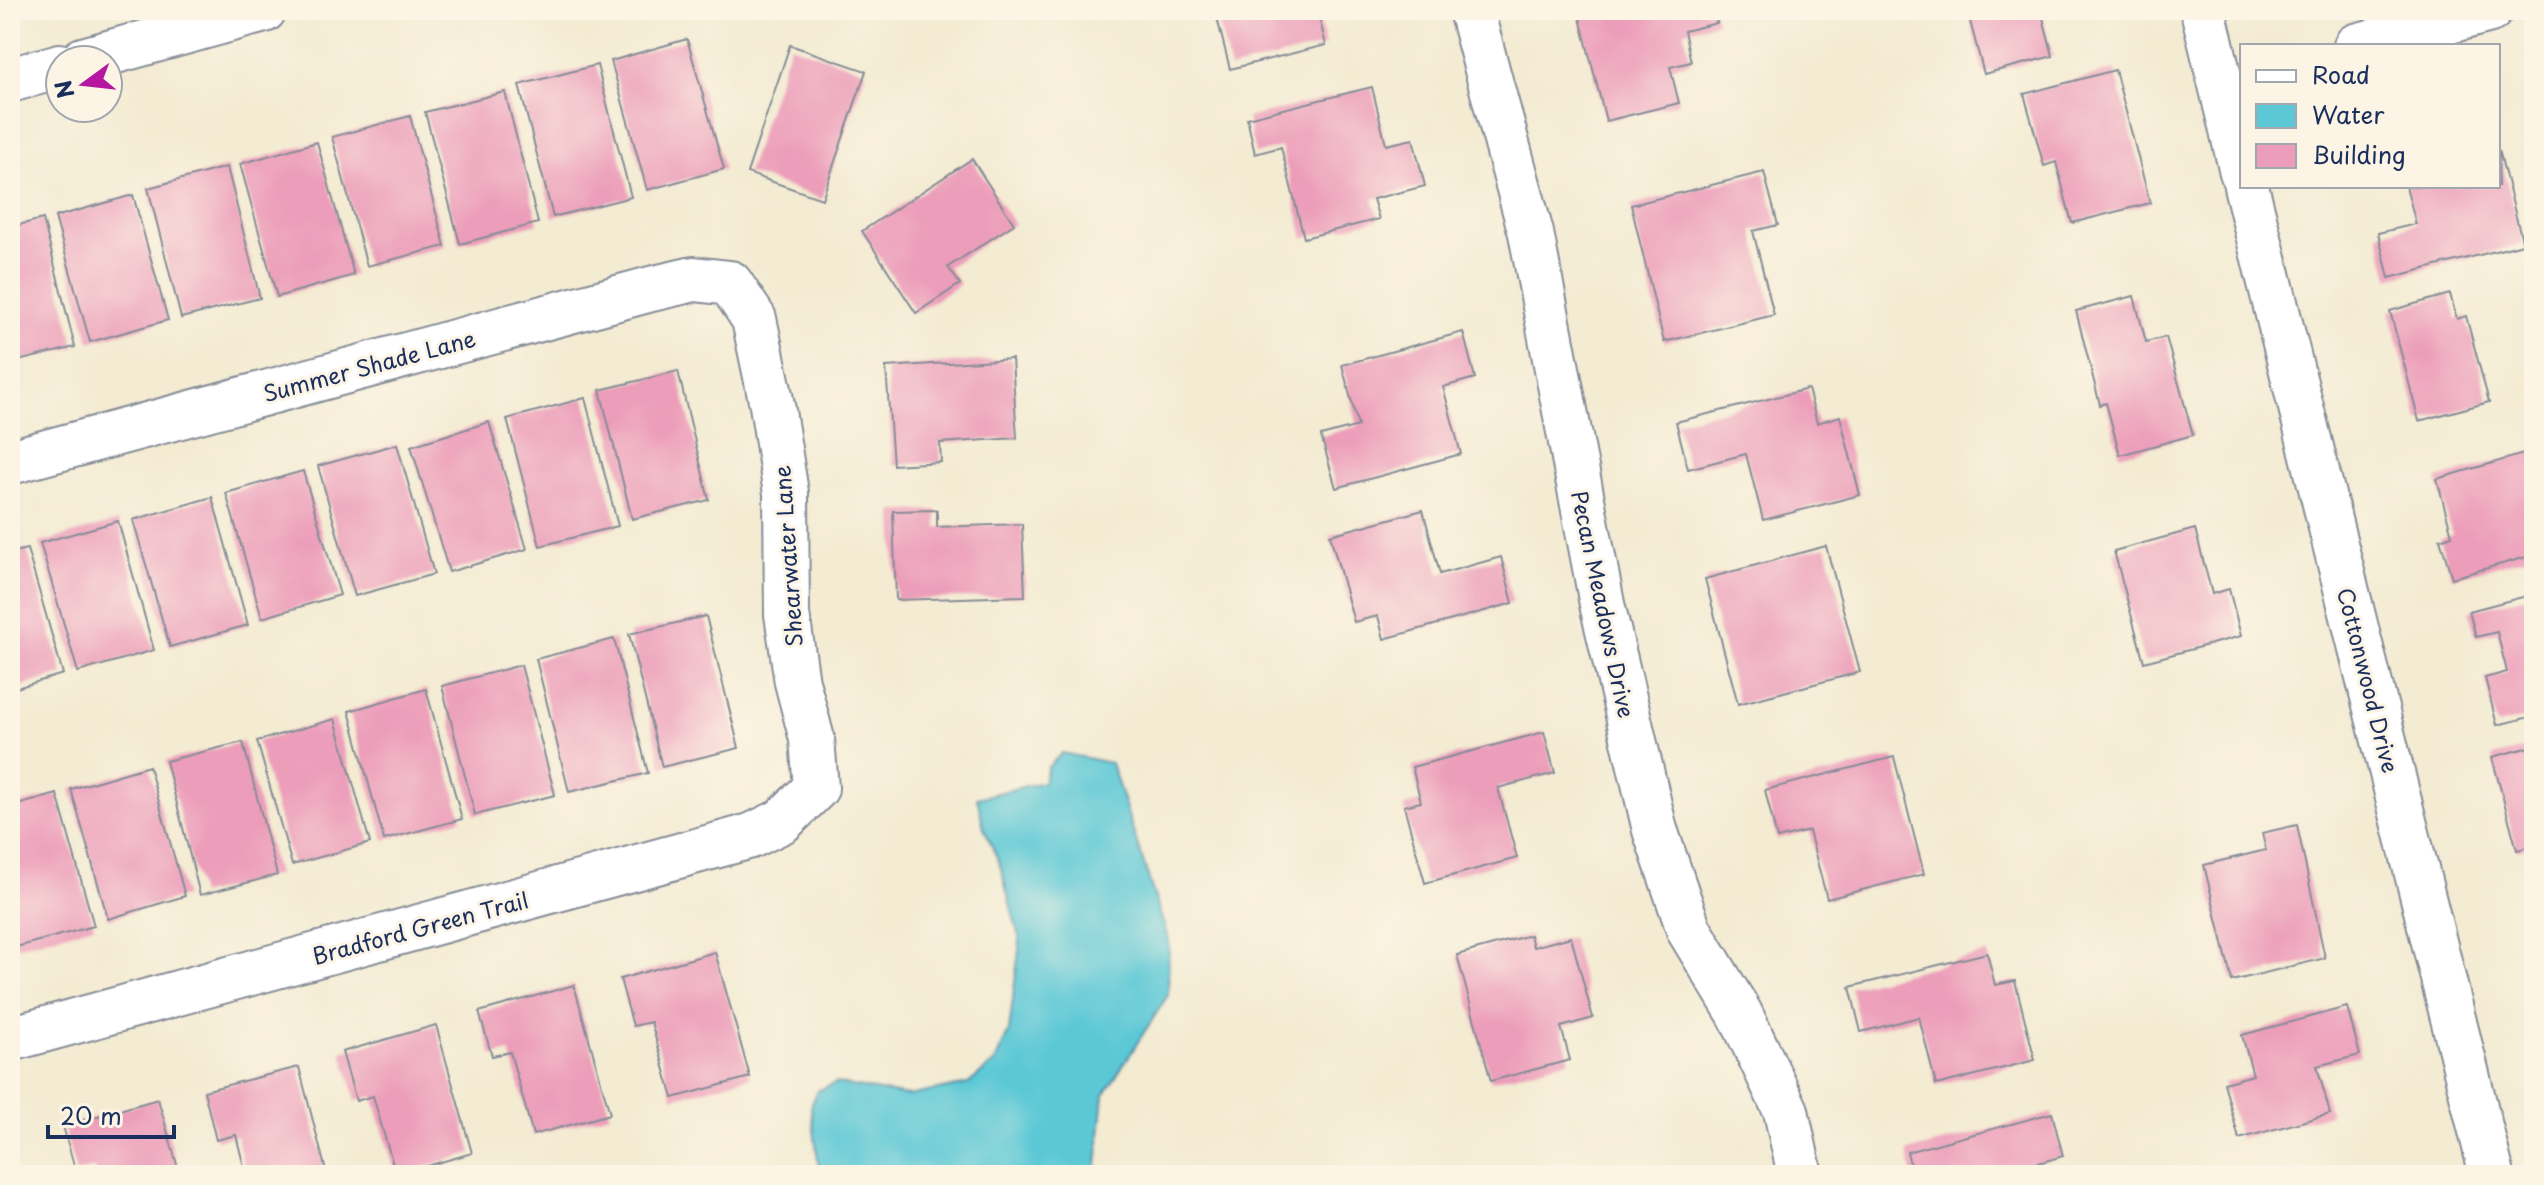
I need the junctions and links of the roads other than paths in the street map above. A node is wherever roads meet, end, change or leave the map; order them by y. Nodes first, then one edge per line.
1 (264, 10) edge
2 (1471, 10) edge
3 (2203, 10) edge
4 (2490, 10) edge
5 (2363, 44) edge
6 (124, 49) edge
7 (44, 70) edge
8 (2231, 79) edge
9 (10, 80) edge
10 (2240, 155) edge
11 (2246, 188) edge
12 (730, 283) joint
13 (10, 462) edge
14 (816, 788) joint
15 (10, 1039) edge
16 (1800, 1175) edge
17 (2492, 1175) edge

1 - 6 street
2 - 16 street, Pecan Meadows Drive
3 - 8 street
4 - 5 street
7 - 9 street
8 - 10 street
11 - 17 street, Cottonwood Drive
12 - 13 street, Summer Shade Lane
12 - 14 street, Shearwater Lane
14 - 15 street, Bradford Green Trail

